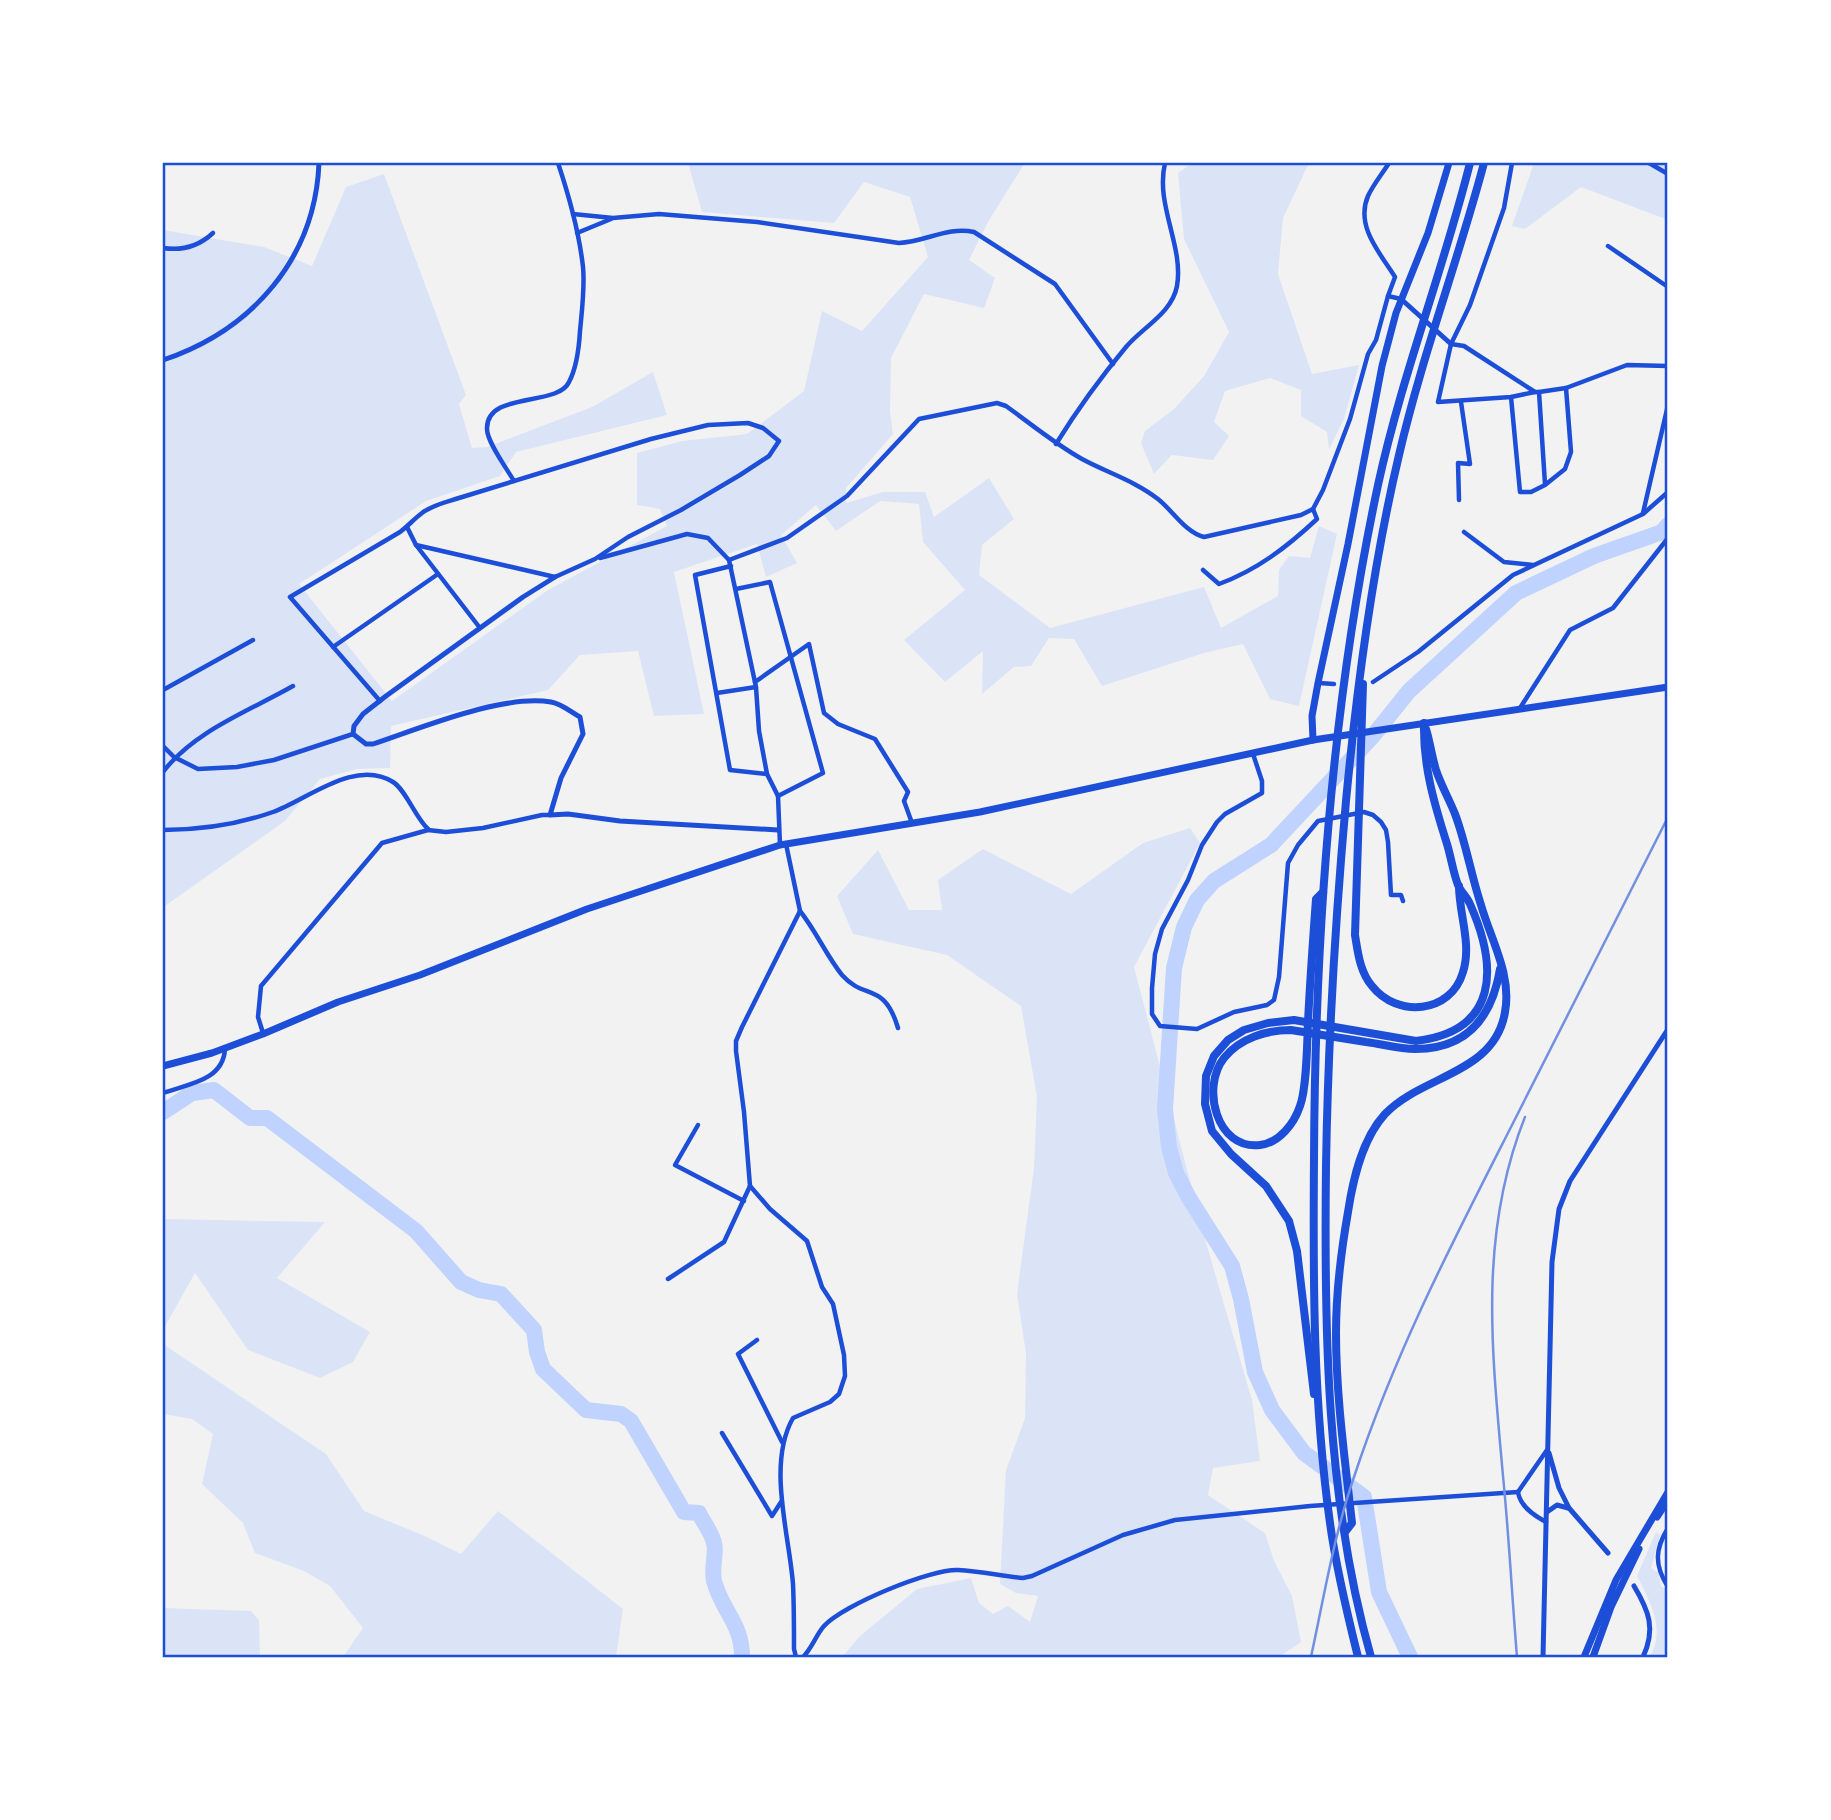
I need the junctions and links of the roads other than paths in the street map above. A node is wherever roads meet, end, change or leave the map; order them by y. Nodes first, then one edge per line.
1 (318, 163) edge
2 (558, 163) edge
3 (1165, 163) edge
4 (1389, 163) edge
5 (1449, 163) edge
6 (1470, 163) edge
7 (1484, 163) edge
8 (1512, 163) edge
9 (1649, 163) edge
10 (1668, 174) edge
11 (573, 214) junction
12 (613, 218) junction
13 (213, 233) dead end
14 (577, 233) junction
15 (1608, 246) dead end
16 (163, 248) edge
17 (1668, 287) edge
18 (1388, 296) junction
19 (1403, 301) junction
20 (1449, 343) junction
21 (163, 360) edge
22 (1113, 364) junction
23 (1668, 366) edge
24 (1566, 388) junction
25 (1537, 392) junction
26 (1511, 397) junction
27 (1461, 402) junction
28 (1668, 405) edge
29 (1056, 444) junction
30 (514, 481) junction
31 (1545, 485) junction
32 (1668, 492) edge
33 (1460, 500) dead end
34 (1313, 509) junction
35 (1643, 514) junction
36 (407, 527) junction
37 (1464, 532) dead end
38 (1668, 538) edge
39 (416, 545) junction
40 (595, 559) junction
41 (729, 560) junction
42 (1534, 565) junction
43 (731, 566) junction
44 (1203, 570) dead end
45 (438, 574) junction
46 (555, 577) junction
47 (736, 589) junction
48 (480, 628) junction
49 (253, 640) dead end
50 (333, 647) junction
51 (790, 655) junction
52 (1373, 682) dead end
53 (1318, 683) junction
54 (1334, 684) dead end
55 (756, 685) junction
56 (293, 686) dead end
57 (1668, 687) edge
58 (163, 690) edge
59 (717, 694) junction
60 (380, 701) junction
61 (1359, 705) junction
62 (1520, 708) junction
63 (1424, 723) junction
64 (353, 734) junction
65 (1313, 740) junction
66 (163, 746) edge
67 (1254, 754) junction
68 (174, 757) junction
69 (163, 772) edge
70 (767, 774) junction
71 (778, 796) junction
72 (550, 816) junction
73 (912, 823) junction
74 (163, 830) edge
75 (428, 830) junction
76 (778, 830) junction
77 (783, 845) junction
78 (1459, 886) junction
79 (1403, 901) dead end
80 (800, 911) junction
81 (1501, 966) junction
82 (898, 1028) dead end
83 (1668, 1030) edge
84 (263, 1034) junction
85 (225, 1048) junction
86 (1311, 1054) junction
87 (163, 1066) edge
88 (163, 1093) edge
89 (698, 1125) dead end
90 (750, 1186) junction
91 (744, 1201) junction
92 (668, 1279) dead end
93 (757, 1340) dead end
94 (1320, 1421) junction
95 (1336, 1421) junction
96 (722, 1433) dead end
97 (782, 1443) junction
98 (1547, 1450) junction
99 (1518, 1492) junction
100 (1668, 1492) edge
101 (1668, 1500) edge
102 (781, 1502) junction
103 (1569, 1508) junction
104 (1547, 1512) junction
105 (1546, 1522) junction
106 (1668, 1528) edge
107 (1608, 1553) dead end
108 (1634, 1586) dead end
109 (1668, 1587) edge
110 (796, 1657) edge
111 (803, 1657) edge
112 (1358, 1657) edge
113 (1371, 1657) edge
114 (1543, 1657) edge
115 (1584, 1657) edge
116 (1593, 1657) edge
117 (1643, 1657) edge

1 - 21 street
2 - 11 street
3 - 22 street
4 - 18 street
5 - 19 main road
6 - 86 highway
7 - 61 highway
8 - 20 street
9 - 10 street
11 - 12 street
11 - 14 street
12 - 14 street
12 - 22 street
13 - 16 street
14 - 30 street
15 - 17 street
18 - 19 street
18 - 34 street
19 - 20 street
19 - 53 main road
20 - 25 street
20 - 27 street
22 - 29 street
23 - 24 street
24 - 25 street
24 - 31 street
25 - 26 street
25 - 31 street
26 - 27 street
26 - 31 street
27 - 33 street
28 - 35 street
29 - 34 street
29 - 41 street
30 - 36 street
30 - 40 street
32 - 35 street
34 - 44 street
35 - 42 street
36 - 39 street
36 - 50 street
37 - 42 street
38 - 62 street
39 - 45 street
39 - 46 street
40 - 41 street
40 - 46 street
41 - 43 street
42 - 52 street
43 - 47 street
43 - 59 street
45 - 48 street
45 - 50 street
46 - 48 street
47 - 51 street
47 - 55 street
48 - 60 street
49 - 58 street
50 - 60 street
51 - 55 street
51 - 71 street
51 - 73 street
53 - 54 street
53 - 65 main road
55 - 59 street
55 - 70 street
56 - 68 street
57 - 62 main road
59 - 70 street
60 - 64 street
61 - 78 highway
61 - 95 highway
62 - 63 main road
63 - 65 main road
63 - 78 highway
63 - 81 highway
64 - 68 street
64 - 72 street
65 - 67 main road
66 - 68 street
67 - 73 main road
67 - 79 street
68 - 69 street
70 - 71 street
71 - 76 street
72 - 75 street
72 - 76 street
73 - 77 main road
74 - 75 street
75 - 84 street
76 - 77 street
77 - 80 street
77 - 84 main road
78 - 94 highway
80 - 82 street
80 - 90 street
81 - 86 highway
81 - 95 highway
83 - 98 street
84 - 85 main road
85 - 87 main road
85 - 88 street
86 - 94 highway
89 - 91 street
90 - 91 street
90 - 97 street
91 - 92 street
93 - 97 street
94 - 112 highway
95 - 113 highway
96 - 102 street
97 - 102 street
98 - 99 street
98 - 103 street
98 - 104 street
99 - 105 street
99 - 111 street
100 - 115 main road
101 - 116 main road
102 - 110 street
103 - 104 street
103 - 107 street
104 - 105 street
105 - 114 street
106 - 109 street
108 - 117 street

